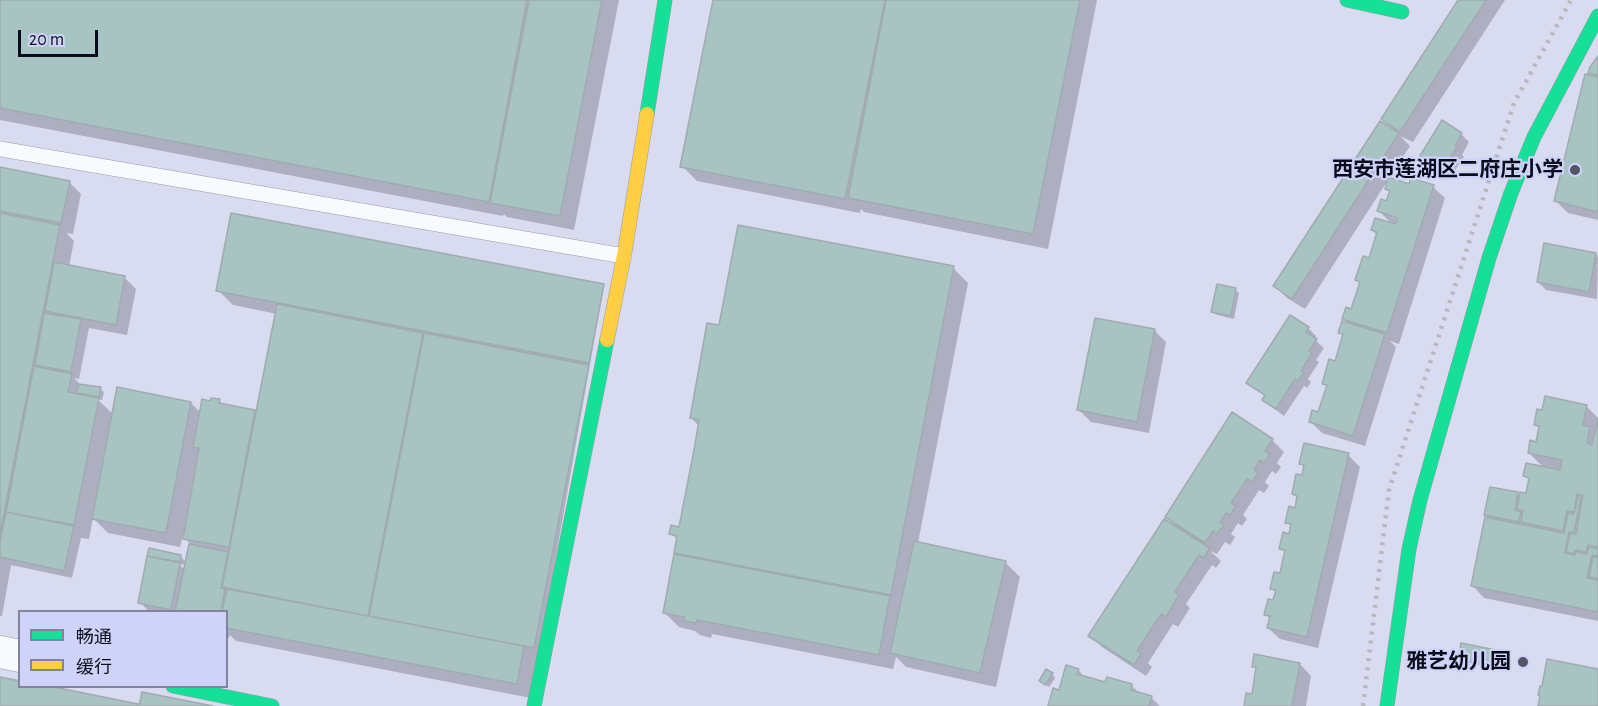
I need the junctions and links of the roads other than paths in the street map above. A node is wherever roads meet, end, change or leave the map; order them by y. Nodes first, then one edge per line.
1 (665, 0) edge
2 (1347, 0) edge
3 (1402, 12) dead end
4 (1598, 16) edge
5 (0, 149) edge
6 (624, 256) junction
7 (0, 652) edge
8 (18, 656) edge
9 (178, 688) edge
10 (272, 706) edge
11 (534, 706) edge
12 (1387, 706) edge

1 - 6 street
2 - 3 street
4 - 12 street
5 - 6 lane
6 - 11 street
7 - 8 street
9 - 10 street

